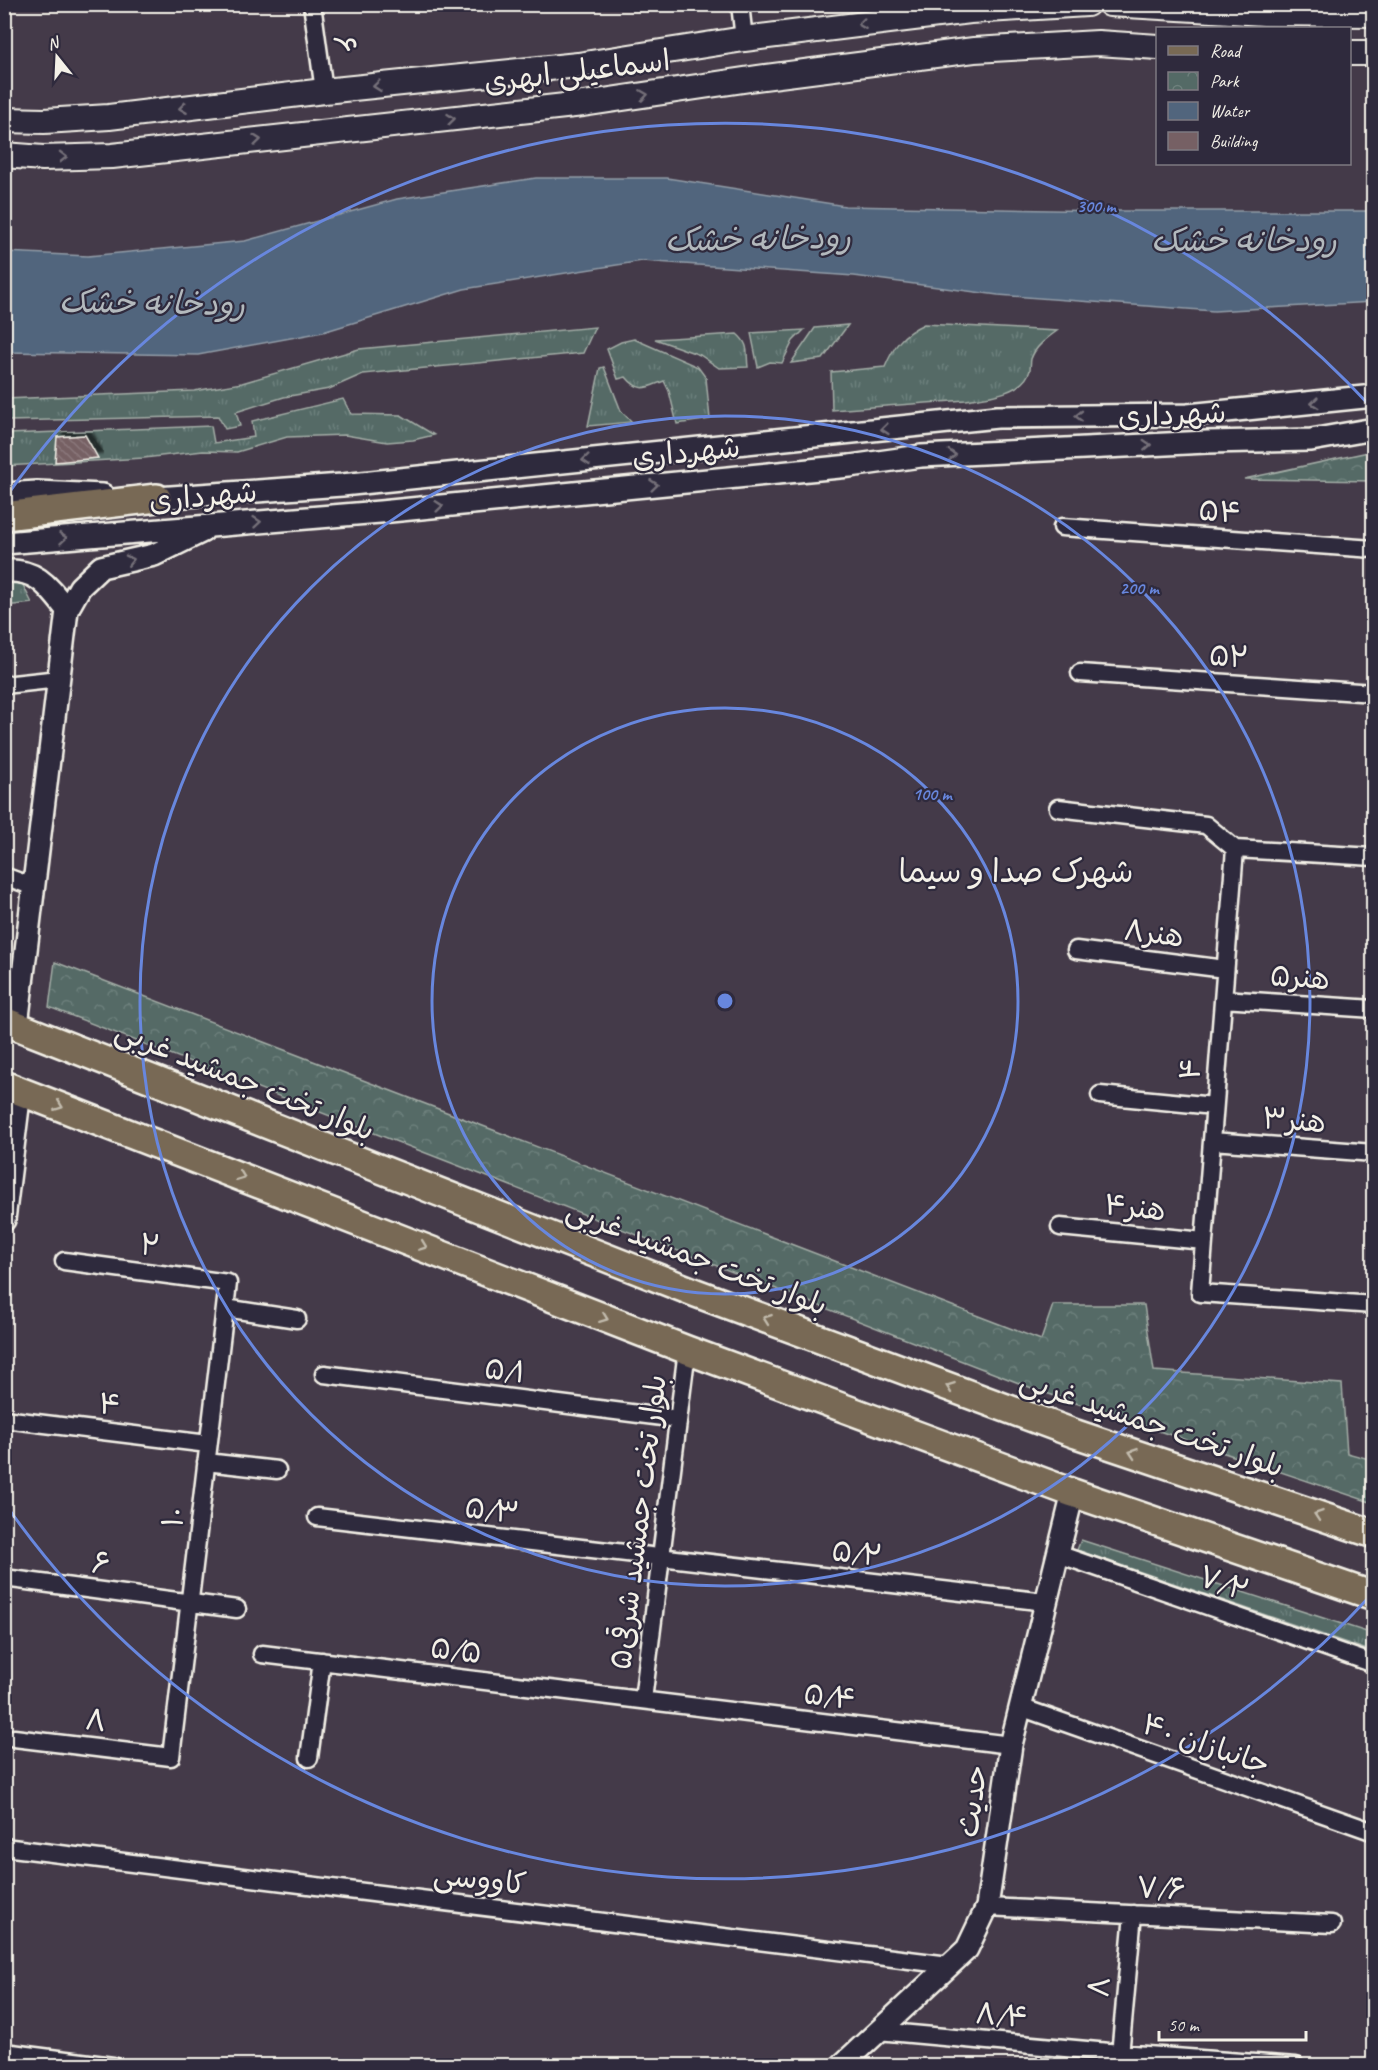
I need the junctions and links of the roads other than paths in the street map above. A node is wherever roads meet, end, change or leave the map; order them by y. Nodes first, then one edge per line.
1 (312, 4) edge
2 (740, 4) edge
3 (1087, 4) edge
4 (1110, 4) edge
5 (1187, 7) edge
6 (1261, 9) edge
7 (1374, 14) edge
8 (744, 39) junction
9 (1156, 46) edge
10 (1351, 53) edge
11 (1374, 53) edge
12 (324, 91) junction
13 (4, 120) edge
14 (4, 155) edge
15 (1374, 396) edge
16 (1374, 429) edge
17 (4, 494) edge
18 (157, 498) junction
19 (4, 516) edge
20 (215, 525) junction
21 (1062, 528) dead end
22 (4, 543) edge
23 (1374, 549) edge
24 (4, 572) edge
25 (67, 610) junction
26 (1080, 673) dead end
27 (58, 679) junction
28 (4, 685) edge
29 (1374, 693) edge
30 (1058, 808) dead end
31 (1235, 849) junction
32 (1374, 857) edge
33 (4, 876) edge
34 (34, 887) junction
35 (1076, 950) dead end
36 (1225, 969) junction
37 (1223, 999) junction
38 (1374, 1009) edge
39 (11, 1023) edge
40 (12, 1088) edge
41 (1100, 1095) dead end
42 (1214, 1106) junction
43 (1212, 1141) junction
44 (1374, 1153) edge
45 (4, 1220) edge
46 (1060, 1227) dead end
47 (1204, 1241) junction
48 (64, 1261) dead end
49 (228, 1283) joint
50 (1374, 1305) edge
51 (225, 1308) junction
52 (297, 1319) dead end
53 (687, 1350) junction
54 (324, 1374) dead end
55 (4, 1419) edge
56 (678, 1419) junction
57 (208, 1444) junction
58 (206, 1462) junction
59 (277, 1470) dead end
60 (1072, 1493) junction
61 (317, 1517) dead end
62 (1374, 1534) edge
63 (1058, 1554) junction
64 (661, 1557) junction
65 (4, 1578) edge
66 (1374, 1596) edge
67 (190, 1602) junction
68 (1046, 1602) junction
69 (237, 1609) dead end
70 (262, 1654) dead end
71 (322, 1661) junction
72 (1374, 1664) edge
73 (643, 1700) junction
74 (1020, 1707) junction
75 (14, 1738) dead end
76 (1011, 1745) junction
77 (171, 1757) joint
78 (309, 1758) dead end
79 (1374, 1832) edge
80 (4, 1847) edge
81 (987, 1906) junction
82 (1133, 1914) junction
83 (1332, 1924) dead end
84 (949, 1965) junction
85 (878, 2031) junction
86 (4, 2052) edge
87 (1120, 2059) edge
88 (113, 2066) edge
89 (841, 2066) edge
90 (1296, 2066) edge

1 - 12 street, ۶
2 - 8 street
3 -> 8 main road, اسماعیلی ابهری
4 - 5 main road
5 - 6 main road
6 - 7 main road
8 -> 12 main road, اسماعیلی ابهری
14 -> 9 main road, اسماعیلی ابهری
10 - 11 main road
12 -> 13 main road, اسماعیلی ابهری
15 -> 18 street, شهرداری
20 -> 16 street, شهرداری
17 - 18 street, شهرداری
18 - 19 main road
22 -> 20 street, شهرداری
25 -> 20 street
21 - 23 street, ۵۴
24 - 25 street
25 - 27 street
26 - 29 street, ۵۲
27 - 28 street
27 - 34 street
30 - 31 street
31 - 32 street
31 - 36 street, ۴
33 - 34 street
34 - 39 street
35 - 36 street, هنر۸
36 - 37 street, ۴
37 - 38 street, هنر۵
37 - 42 street, ۴
62 -> 39 main road, بلوار تخت جمشید غربی
40 - 45 street
40 -> 53 main road
41 - 42 street
42 - 43 street, ۴
43 - 44 street, هنر۳
43 - 47 street, ۴
46 - 47 street, هنر۴
47 - 50 street, ۴
48 - 49 street, ۲
49 - 51 street, ۱۰
51 - 52 street
51 - 57 street, ۱۰
53 - 56 street, بلوار تخت جمشید شرقی۵
53 - 60 main road
54 - 56 street, ۵/۱
55 - 57 street, ۴
56 - 64 street, بلوار تخت جمشید شرقی۵
57 - 58 street, ۱۰
58 - 59 street
58 - 67 street, ۱۰
60 - 63 street, حدیث
60 - 66 main road
61 - 64 street, ۵/۳
63 - 68 street, حدیث
63 - 72 street, ۷/۲
64 - 68 street, ۵/۲
64 - 73 street, بلوار تخت جمشید شرقی۵
65 - 67 street, ۶
67 - 69 street, ۶
67 - 77 street, ۱۰
68 - 74 street, حدیث
70 - 71 street, ۵/۵
71 - 73 street, ۵/۵
71 - 78 street
73 - 76 street, ۵/۴
74 - 76 street, حدیث
74 - 79 street, ۴۰ جانبازان
75 - 77 street, ۸
76 - 81 street, حدیث
80 - 84 street, کاووسی
81 - 82 street, ۷/۶
81 - 84 street, حدیث
82 - 83 street, ۷/۶
82 - 87 street, ۸
84 - 85 street, حدیث
85 - 87 street, ۸/۴
85 - 89 street, حدیث
86 - 88 street
87 - 90 street, ۸/۴

